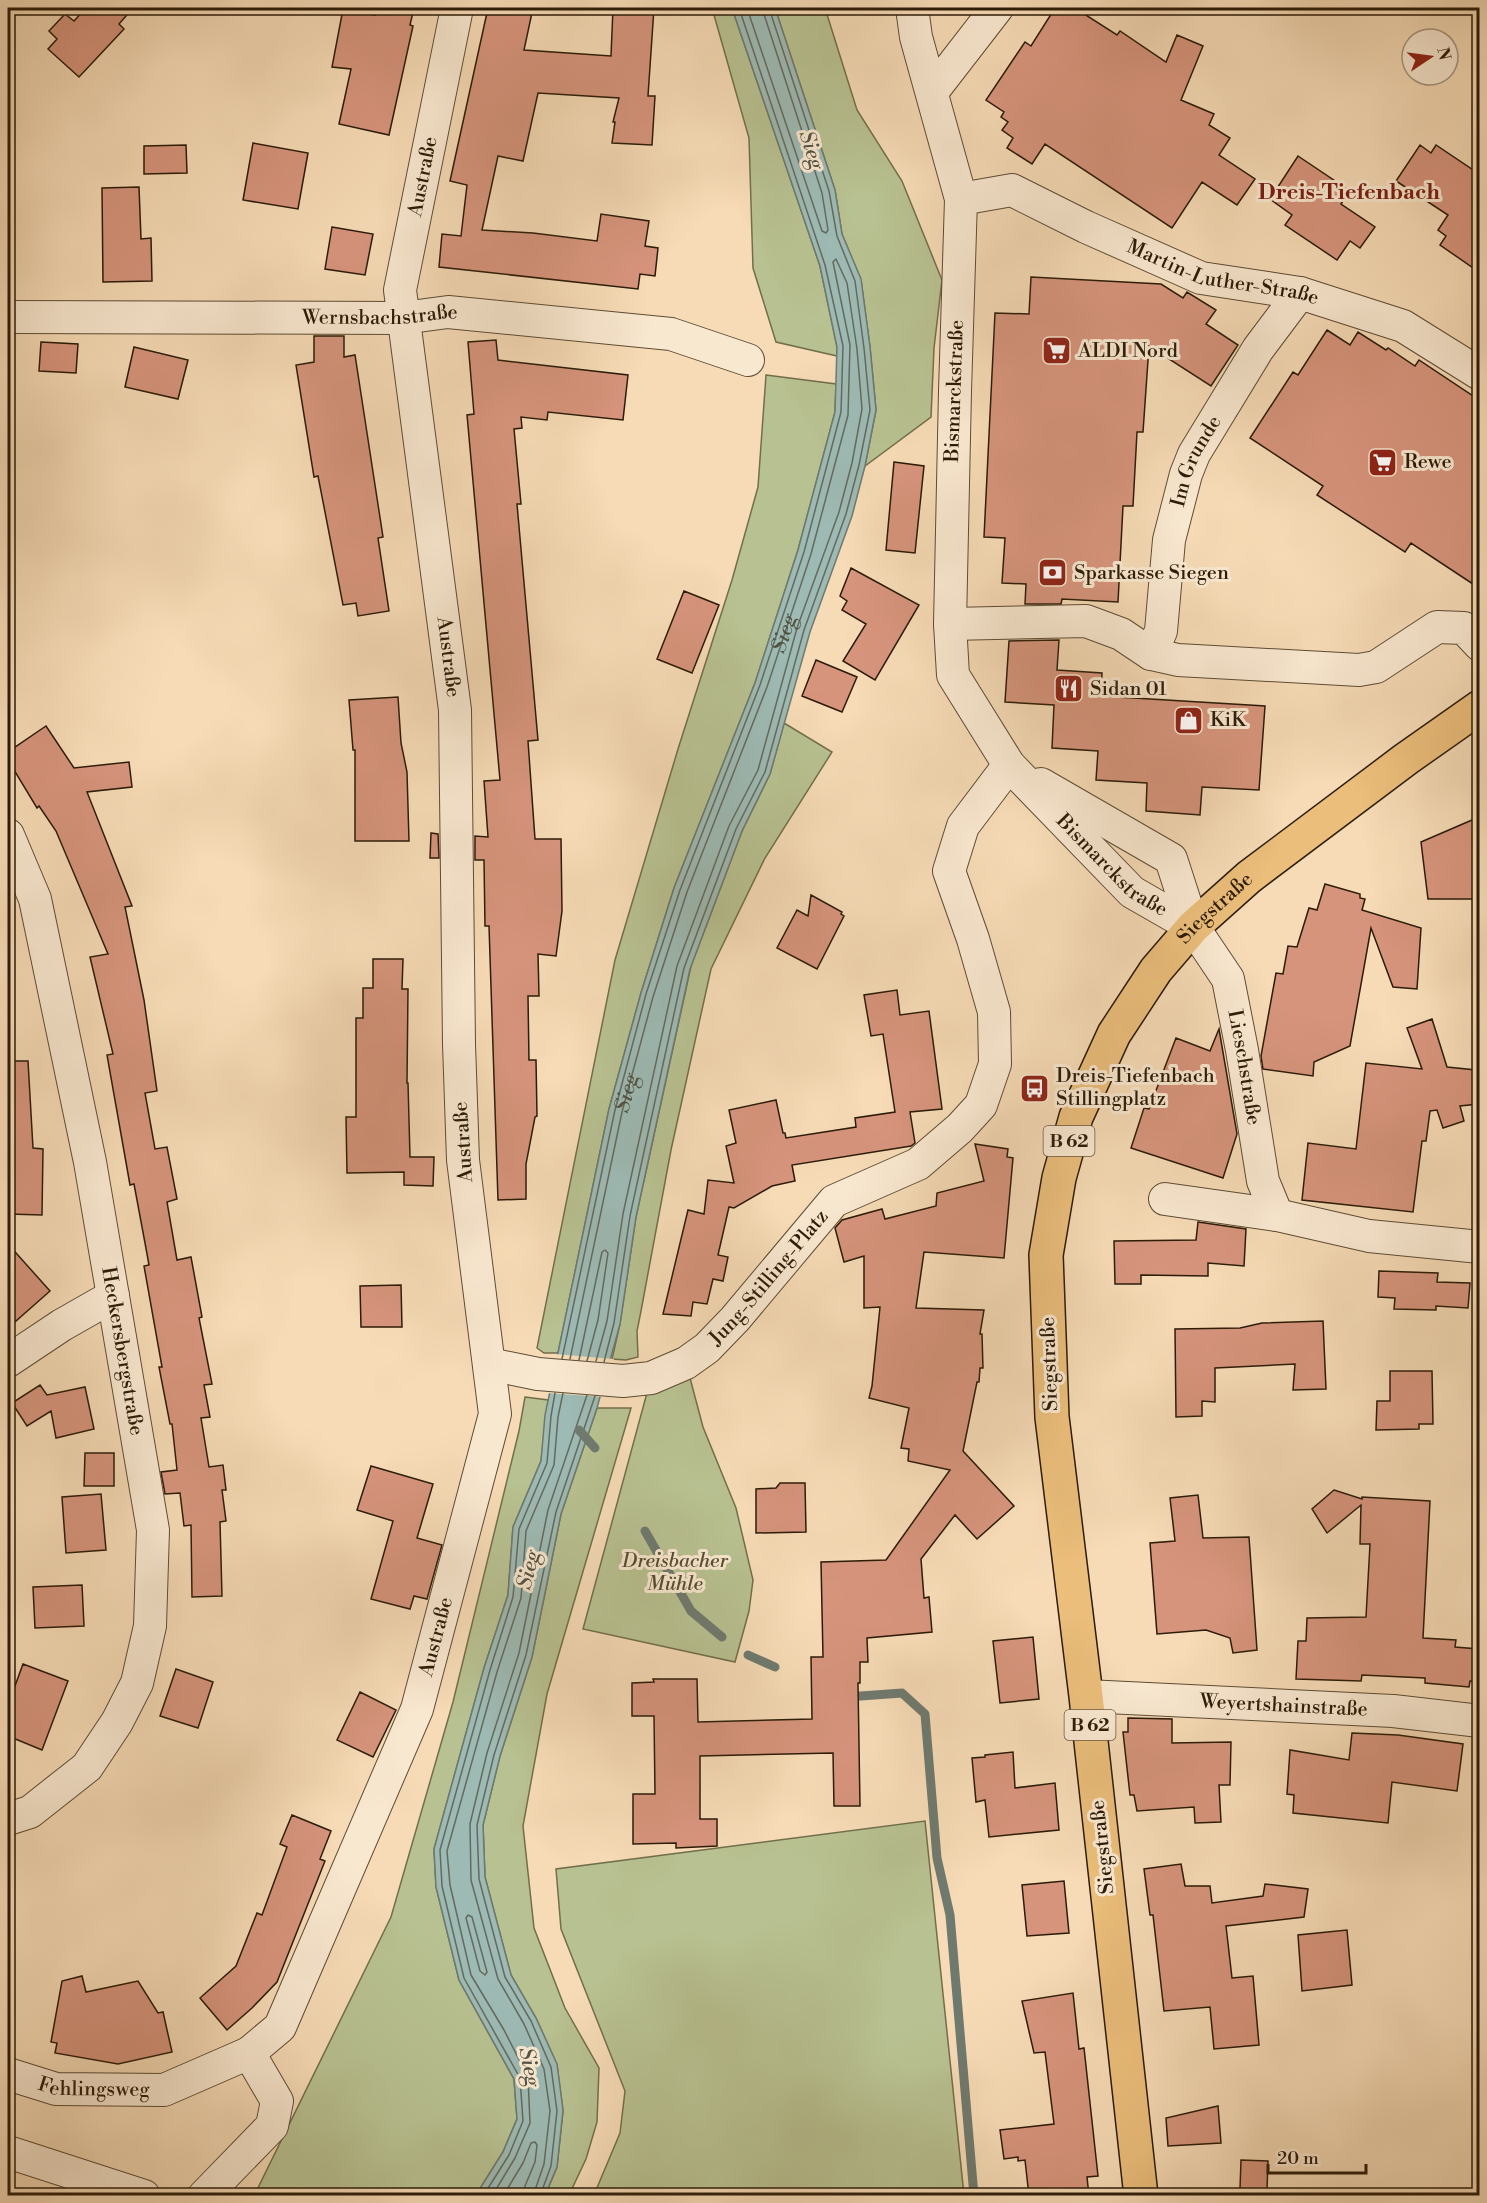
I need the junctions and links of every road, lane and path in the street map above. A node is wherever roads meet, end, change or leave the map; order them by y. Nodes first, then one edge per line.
1 (458, 8) edge
2 (912, 8) edge
3 (998, 8) edge
4 (932, 92) junction
5 (961, 199) junction
6 (1300, 293) junction
7 (8, 317) edge
8 (404, 318) junction
9 (748, 360) dead end
10 (1479, 374) edge
11 (950, 624) junction
12 (1479, 645) edge
13 (1151, 654) junction
14 (1479, 706) edge
15 (1009, 765) junction
16 (8, 835) edge
17 (1193, 927) junction
18 (1165, 1199) dead end
19 (1277, 1215) junction
20 (1479, 1247) edge
21 (113, 1296) junction
22 (8, 1361) edge
23 (489, 1364) junction
24 (1086, 1696) junction
25 (1479, 1721) edge
26 (8, 1819) edge
27 (249, 2053) junction
28 (8, 2074) edge
29 (8, 2152) edge
30 (144, 2196) edge
31 (204, 2196) edge
32 (1141, 2196) edge

1 - 8 street, Austraße
2 - 4 street, Bismarckstraße
3 - 4 street
4 - 5 street, Bismarckstraße
5 - 6 street, Martin-Luther-Straße
5 - 11 street, Bismarckstraße
6 - 10 street, Martin-Luther-Straße
6 - 13 street, Im Grunde
7 - 8 street, Wernsbachstraße
8 - 9 street, Wernsbachstraße
8 - 23 street, Austraße
11 - 13 street
11 - 15 street, Bismarckstraße
12 - 13 street
14 - 17 main road, Siegstraße / B 62
15 - 17 street, Bismarckstraße
15 - 17 street, Bismarckstraße
15 - 23 street, Jung-Stilling-Platz
16 - 21 street, Heckersbergstraße
17 - 19 street, Lieschstraße
17 - 24 main road, Siegstraße / B 62
18 - 19 street
19 - 20 street
21 - 22 street
21 - 26 street, Heckersbergstraße
23 - 27 street, Austraße
24 - 25 street, Weyertshainstraße
24 - 32 main road, Siegstraße / B 62
27 - 28 street, Fehlingsweg
27 - 31 street
29 - 30 street

